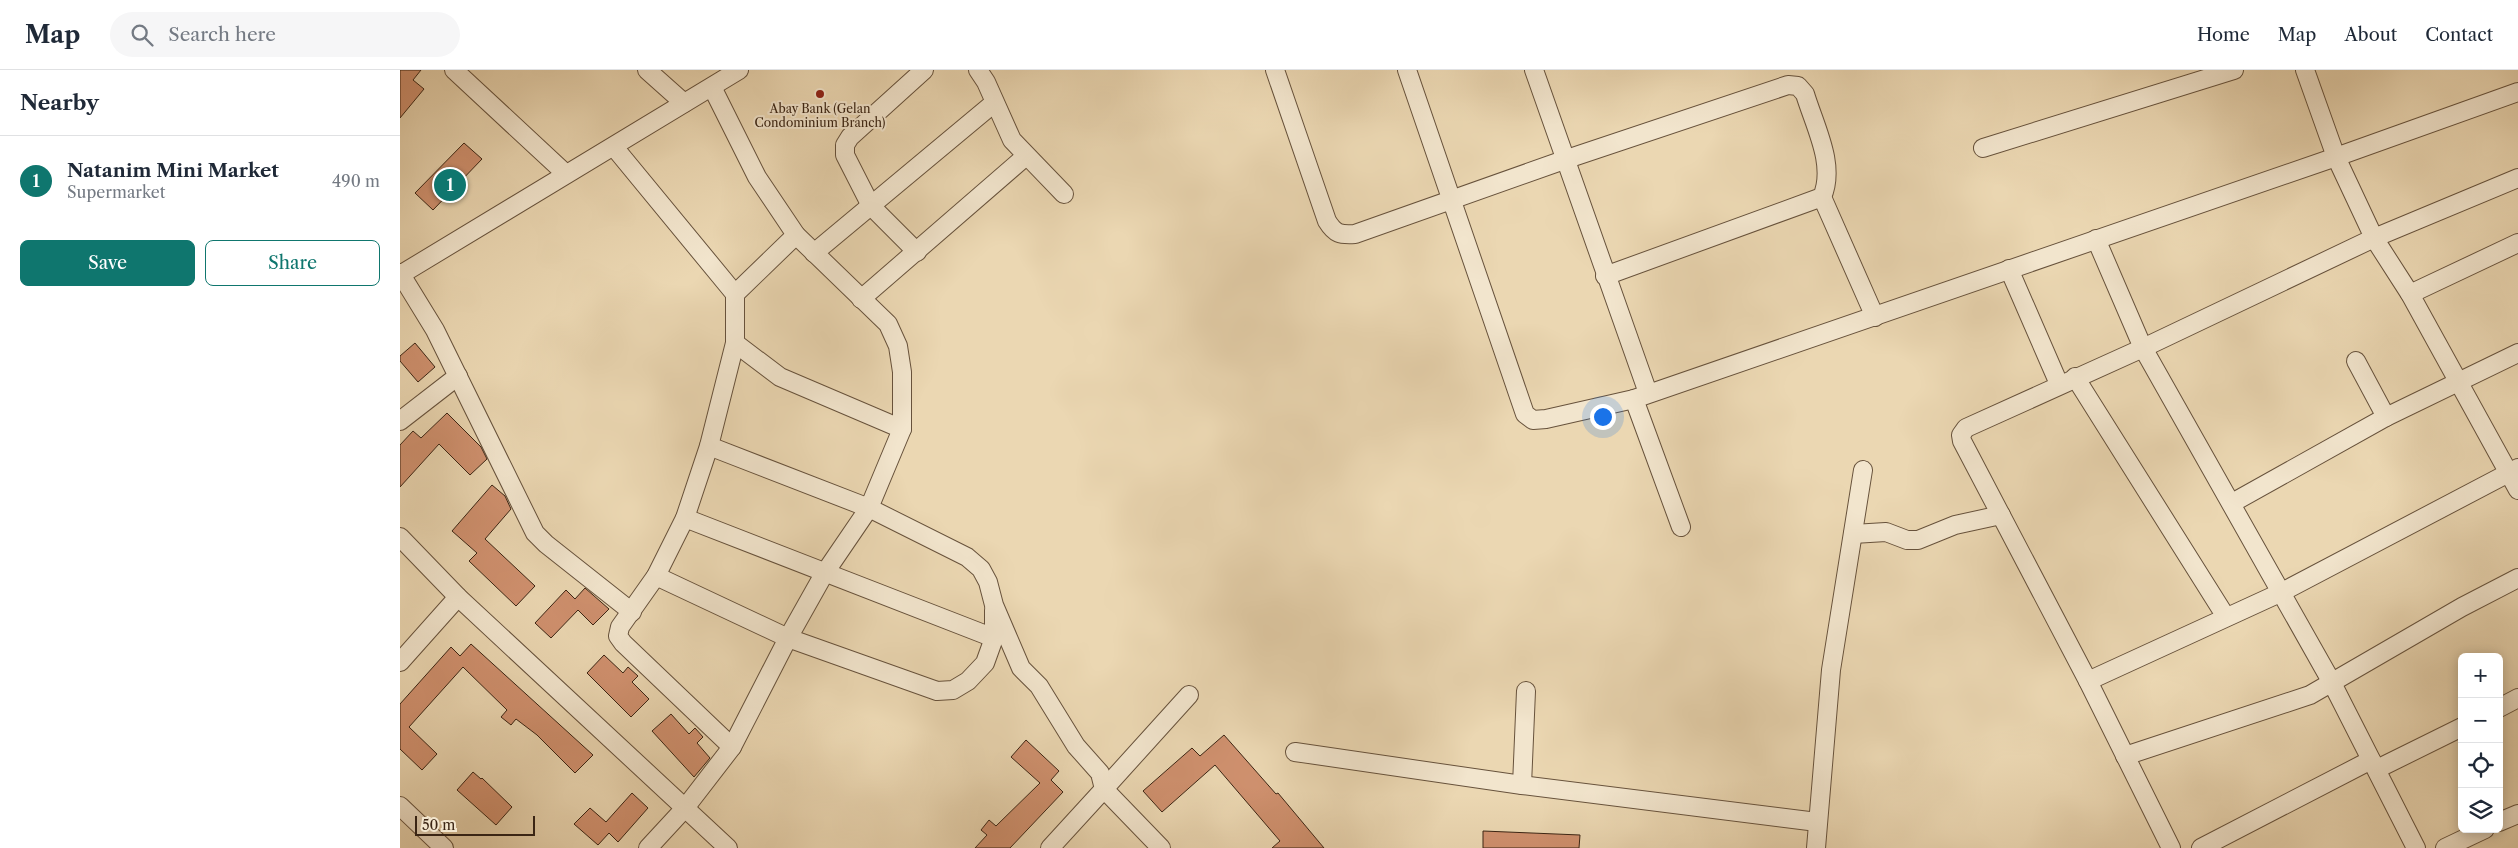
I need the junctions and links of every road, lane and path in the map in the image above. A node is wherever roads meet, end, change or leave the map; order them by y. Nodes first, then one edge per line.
1 (454, 70) edge
2 (647, 70) edge
3 (739, 70) edge
4 (924, 70) edge
5 (978, 70) edge
6 (1275, 70) edge
7 (1407, 70) edge
8 (1534, 70) edge
9 (2234, 70) edge
10 (2305, 70) edge
11 (712, 87) junction
12 (2518, 92) edge
13 (684, 103) junction
14 (994, 103) junction
15 (614, 147) junction
16 (1983, 148) dead end
17 (1026, 156) junction
18 (2336, 157) junction
19 (1564, 160) junction
20 (566, 174) junction
21 (2518, 178) edge
22 (1064, 194) dead end
23 (1822, 198) junction
24 (1452, 201) junction
25 (871, 206) junction
26 (796, 235) junction
27 (2374, 238) junction
28 (2096, 239) junction
29 (2518, 243) edge
30 (917, 252) junction
31 (814, 253) junction
32 (2009, 269) junction
33 (401, 274) edge
34 (1605, 276) junction
35 (735, 294) junction
36 (2410, 294) junction
37 (860, 299) junction
38 (1875, 317) junction
39 (735, 344) junction
40 (2143, 348) junction
41 (2518, 353) edge
42 (2356, 361) dead end
43 (458, 376) junction
44 (2067, 381) junction
45 (2458, 381) junction
46 (1641, 396) junction
47 (2386, 417) junction
48 (400, 421) edge
49 (902, 429) junction
50 (709, 446) junction
51 (1863, 470) dead end
52 (2513, 470) edge
53 (2518, 490) edge
54 (2232, 503) junction
55 (869, 508) junction
56 (2001, 515) junction
57 (685, 518) junction
58 (1681, 527) dead end
59 (1853, 534) junction
60 (400, 537) edge
61 (824, 574) junction
62 (656, 576) junction
63 (2518, 578) edge
64 (2282, 592) junction
65 (458, 597) junction
66 (994, 605) junction
67 (632, 612) junction
68 (2226, 617) junction
69 (788, 638) junction
70 (994, 638) junction
71 (400, 662) edge
72 (2088, 680) junction
73 (2331, 681) junction
74 (1526, 691) dead end
75 (1189, 695) dead end
76 (2518, 698) edge
77 (2503, 706) edge
78 (2458, 729) edge
79 (732, 747) junction
80 (1295, 752) dead end
81 (2125, 756) junction
82 (2374, 765) junction
83 (1522, 785) junction
84 (1104, 789) junction
85 (400, 806) edge
86 (685, 808) junction
87 (2518, 814) edge
88 (2503, 820) edge
89 (1817, 822) junction
90 (2477, 833) edge
91 (444, 848) edge
92 (648, 848) edge
93 (728, 848) edge
94 (1050, 848) edge
95 (1161, 848) edge
96 (1816, 848) edge
97 (2171, 848) edge
98 (2201, 848) edge
99 (2416, 848) edge
100 (2445, 848) edge

1 - 20 street
2 - 13 street
3 - 11 street
4 - 25 street
5 - 14 street
6 - 24 street
7 - 24 street
8 - 19 street
9 - 16 street
10 - 18 street
11 - 13 street
11 - 26 street
12 - 18 street
13 - 15 street
14 - 17 street
14 - 25 street
15 - 20 street
15 - 35 street
17 - 22 street
17 - 30 street
18 - 27 street
18 - 28 street
19 - 23 street
19 - 24 street
19 - 34 street
20 - 33 street
21 - 27 street
23 - 34 street
23 - 38 street
24 - 46 street
25 - 30 street
25 - 31 street
26 - 31 street
26 - 35 street
27 - 36 street
27 - 40 street
28 - 32 street
28 - 40 street
29 - 36 street
30 - 37 street
31 - 37 street
32 - 38 street
32 - 44 street
33 - 43 street
34 - 46 street
35 - 39 street
36 - 45 street
37 - 49 street
38 - 46 street
39 - 49 street
39 - 50 street
40 - 44 street
40 - 54 street
41 - 45 street
42 - 47 street
43 - 48 street
43 - 67 street
44 - 56 street
44 - 68 street
45 - 47 street
45 - 52 street
46 - 58 street
47 - 54 street
49 - 55 street
50 - 55 street
50 - 57 street
51 - 59 street
52 - 53 street
52 - 64 street
54 - 64 street
55 - 61 street
55 - 66 street
56 - 59 street
56 - 72 street
57 - 61 street
57 - 62 street
59 - 89 street
60 - 65 street
61 - 69 street
61 - 70 street
62 - 67 street
62 - 69 street
63 - 73 street
64 - 68 street
64 - 73 street
65 - 71 street
65 - 86 street
66 - 70 street
66 - 84 street
67 - 79 street
68 - 72 street
69 - 70 street
69 - 79 street
72 - 81 street
73 - 81 street
73 - 82 street
74 - 83 street
75 - 84 street
76 - 77 street
78 - 82 street
79 - 86 street
80 - 83 street
81 - 97 street
82 - 98 street
82 - 99 street
83 - 89 street
84 - 94 street
84 - 95 street
85 - 91 street
86 - 92 street
86 - 93 street
87 - 88 street
89 - 96 street
90 - 100 street

